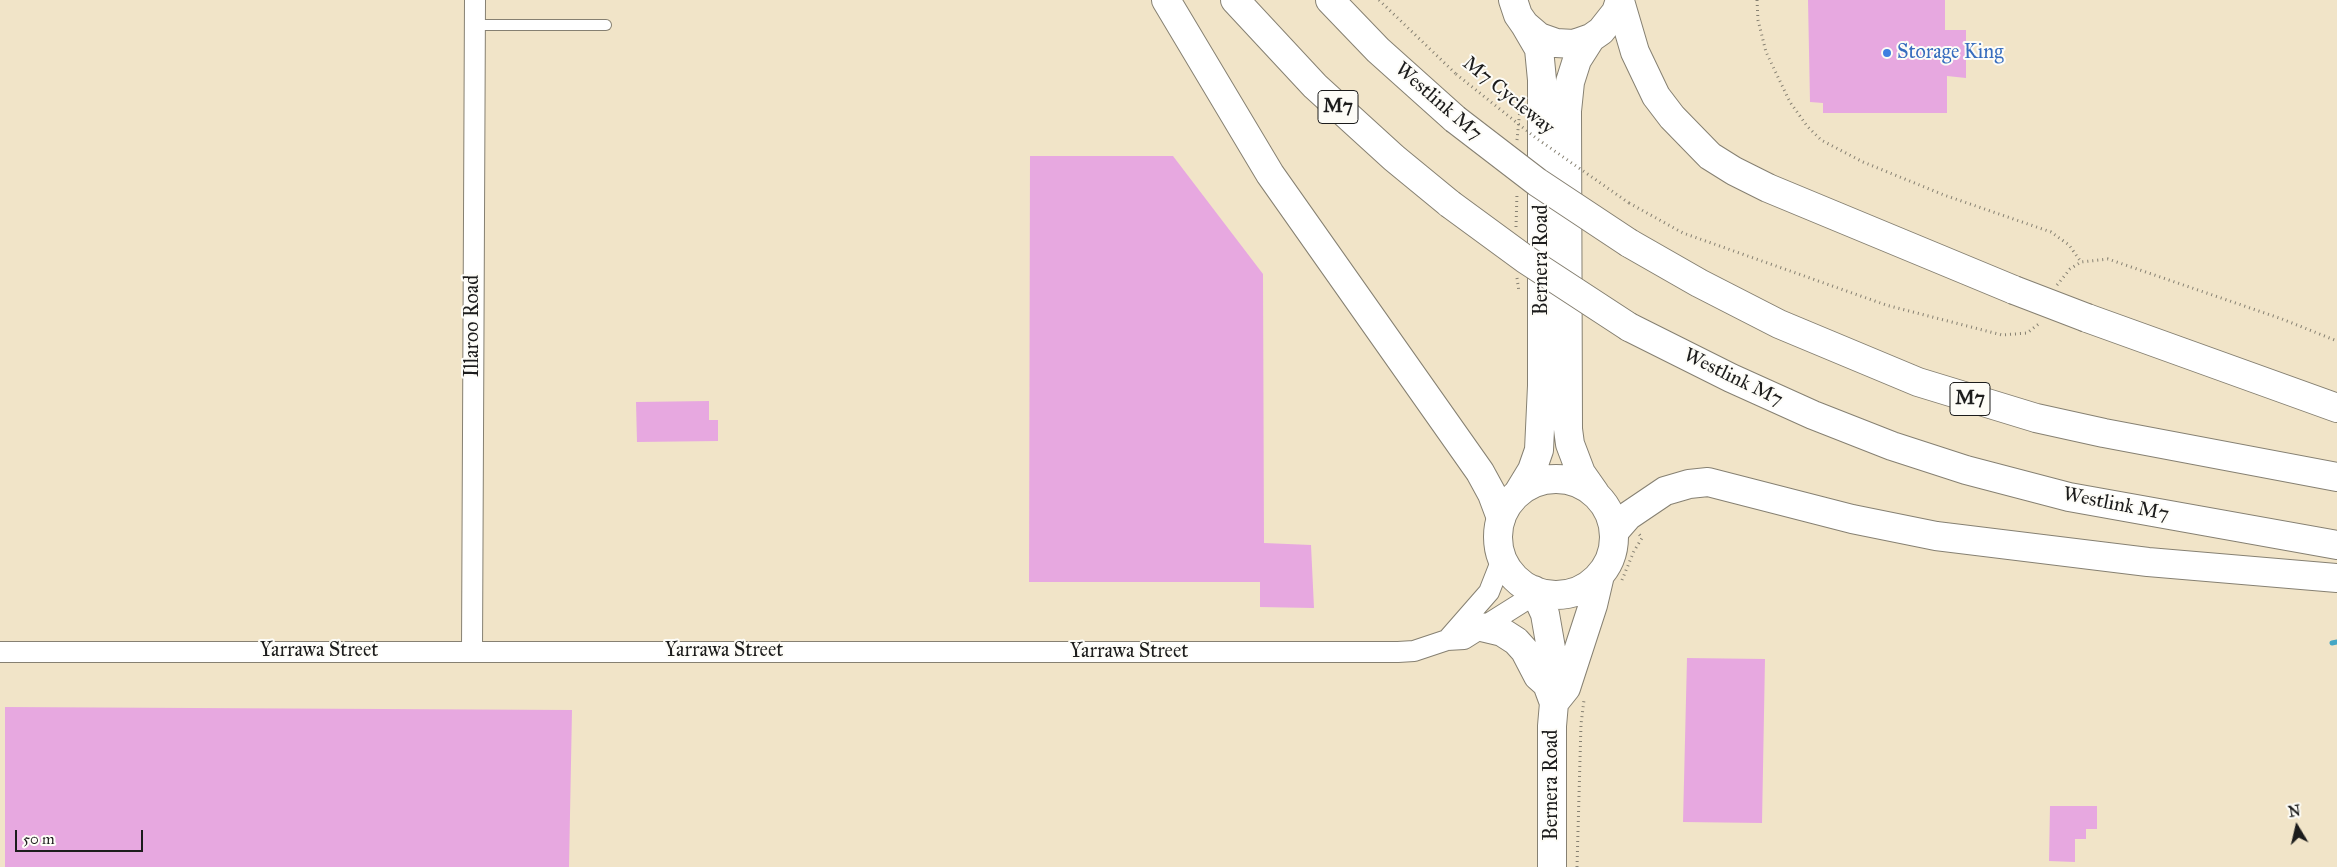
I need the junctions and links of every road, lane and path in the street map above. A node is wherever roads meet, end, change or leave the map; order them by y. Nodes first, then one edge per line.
1 (475, 0) edge
2 (1166, 0) edge
3 (1235, 0) edge
4 (1330, 0) edge
5 (1379, 0) edge
6 (1513, 0) edge
7 (1620, 0) edge
8 (1757, 0) edge
9 (475, 25) junction
10 (606, 25) dead end
11 (1525, 25) junction
12 (1591, 38) junction
13 (1629, 203) dead end
14 (2081, 262) dead end
15 (2330, 338) dead end
16 (2337, 341) edge
17 (2337, 408) edge
18 (2337, 477) edge
19 (1518, 493) junction
20 (1594, 493) junction
21 (1501, 518) junction
22 (1614, 532) junction
23 (2337, 545) edge
24 (1502, 559) junction
25 (1600, 575) junction
26 (2337, 578) edge
27 (1533, 590) junction
28 (1481, 627) junction
29 (1447, 640) junction
30 (472, 651) junction
31 (0, 652) edge
32 (1550, 694) junction
33 (1585, 699) dead end
34 (1552, 867) edge
35 (1577, 867) edge

1 - 9 street, Illaroo Road
2 - 21 main road
3 - 23 main road, Westlink M7 / M7, bridge
4 - 18 main road, Westlink M7 / M7, bridge
5 - 13 path, M7 Cycleway, bridge
6 - 11 main road, Bernera Road
7 - 12 main road
7 - 17 main road, bridge
8 - 14 path
9 - 10 lane
9 - 30 street, Illaroo Road
11 - 12 main road
11 - 19 main road, Bernera Road
12 - 20 main road, Bernera Road
15 - 16 path
19 - 20 main road
19 - 21 main road
20 - 22 main road
21 - 24 main road
22 - 25 main road
22 - 26 main road
24 - 27 main road
24 - 29 street
25 - 27 main road
25 - 32 main road, Bernera Road
27 - 28 street, Yarrawa Street
27 - 32 main road, Bernera Road
28 - 29 street, Yarrawa Street
28 - 32 main road
29 - 30 street, Yarrawa Street
30 - 31 street, Yarrawa Street
32 - 34 main road, Bernera Road
33 - 35 path

